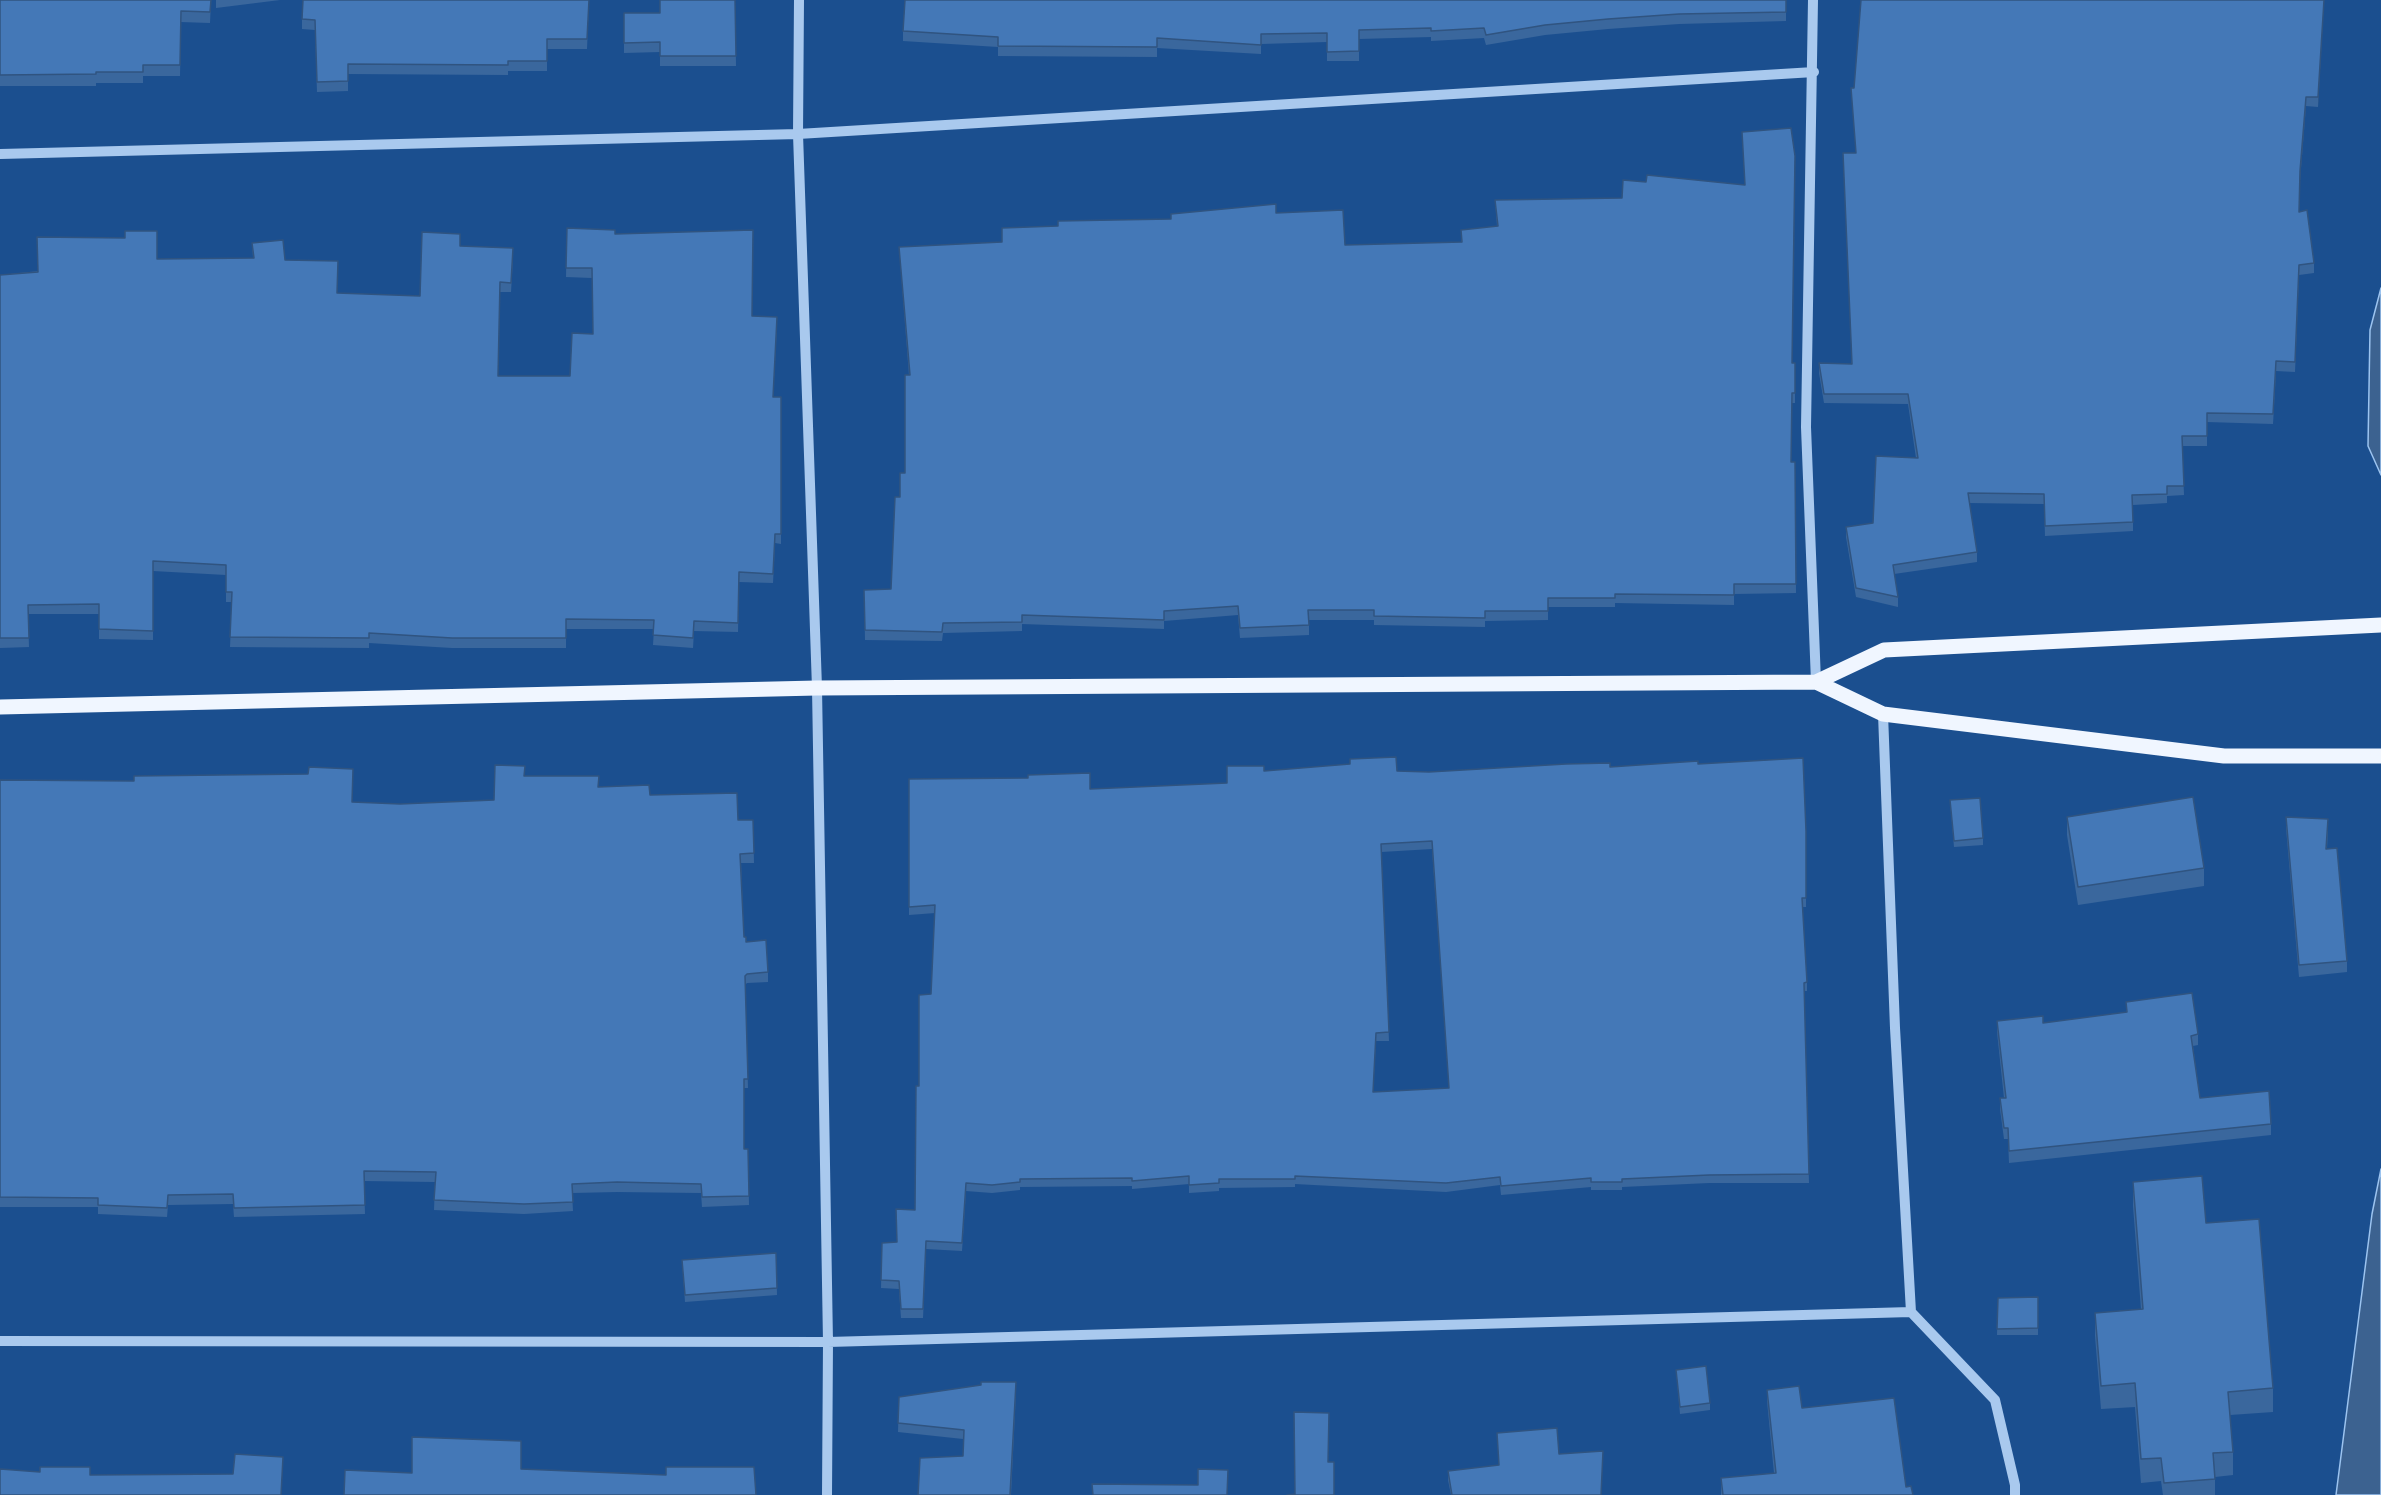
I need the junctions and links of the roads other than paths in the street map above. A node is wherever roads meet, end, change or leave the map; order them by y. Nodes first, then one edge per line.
1 (799, 0) edge
2 (1814, 0) edge
3 (1814, 72) junction
4 (798, 134) junction
5 (0, 154) edge
6 (2381, 625) edge
7 (1816, 682) junction
8 (817, 688) junction
9 (0, 707) edge
10 (1883, 714) junction
11 (2381, 756) edge
12 (1911, 1312) junction
13 (0, 1341) edge
14 (828, 1342) junction
15 (827, 1495) edge
16 (2014, 1495) edge

1 - 4 street
2 - 3 street
3 - 4 street
3 - 7 street
4 - 5 street
4 - 8 street
6 - 7 main road
7 - 8 main road
7 - 10 main road
8 - 9 main road
8 - 14 street
10 - 11 main road
10 - 12 street
12 - 14 street
12 - 16 street
13 - 14 street
14 - 15 street

